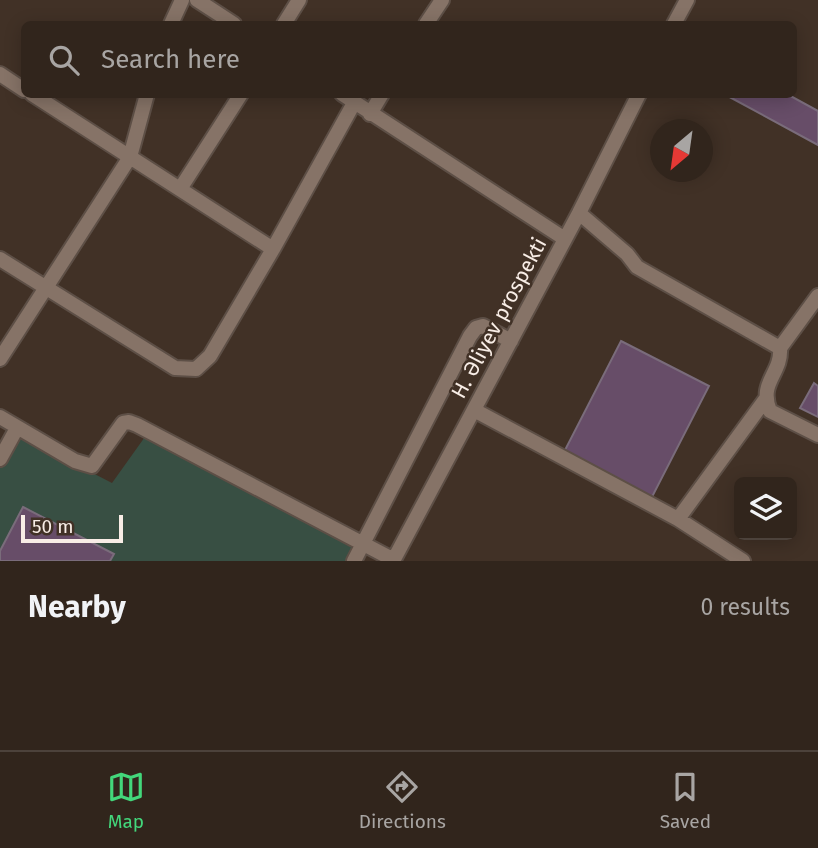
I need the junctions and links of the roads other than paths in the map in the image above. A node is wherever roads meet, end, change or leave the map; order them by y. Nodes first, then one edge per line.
1 (182, 0) edge
2 (197, 0) edge
3 (299, 0) edge
4 (442, 0) edge
5 (687, 0) edge
6 (172, 21) edge
7 (229, 21) edge
8 (286, 21) edge
9 (428, 21) edge
10 (676, 21) edge
11 (0, 74) edge
12 (21, 88) edge
13 (38, 98) edge
14 (147, 98) edge
15 (237, 98) edge
16 (380, 98) edge
17 (637, 98) edge
18 (348, 99) edge
19 (370, 114) junction
20 (130, 157) junction
21 (180, 189) junction
22 (579, 213) junction
23 (565, 239) junction
24 (273, 249) junction
25 (0, 259) edge
26 (48, 289) junction
27 (818, 296) edge
28 (511, 341) junction
29 (780, 348) junction
30 (0, 359) edge
31 (765, 400) junction
32 (474, 410) junction
33 (0, 417) edge
34 (17, 428) junction
35 (818, 435) edge
36 (0, 458) edge
37 (678, 519) junction
38 (363, 543) junction
39 (354, 561) edge
40 (393, 561) edge
41 (743, 561) edge

1 - 6 street
2 - 7 street
3 - 8 street
4 - 9 street
5 - 10 street
11 - 12 street
13 - 20 street
14 - 20 street
15 - 21 street
16 - 19 street
17 - 22 street, H. Əliyev prospekti
18 - 19 street
18 - 24 street
19 - 23 street
20 - 21 street
20 - 26 street
21 - 24 street
22 - 23 street, H. Əliyev prospekti
22 - 29 street
23 - 28 street, H. Əliyev prospekti
24 - 26 street
25 - 26 street
26 - 30 street
27 - 29 street
28 - 32 street, H. Əliyev prospekti
28 - 38 street
29 - 31 street
31 - 35 street
31 - 37 street
32 - 37 street
32 - 40 street, H. Əliyev prospekti
33 - 34 street
34 - 36 street
34 - 38 street
37 - 41 street
38 - 39 street
38 - 40 street

